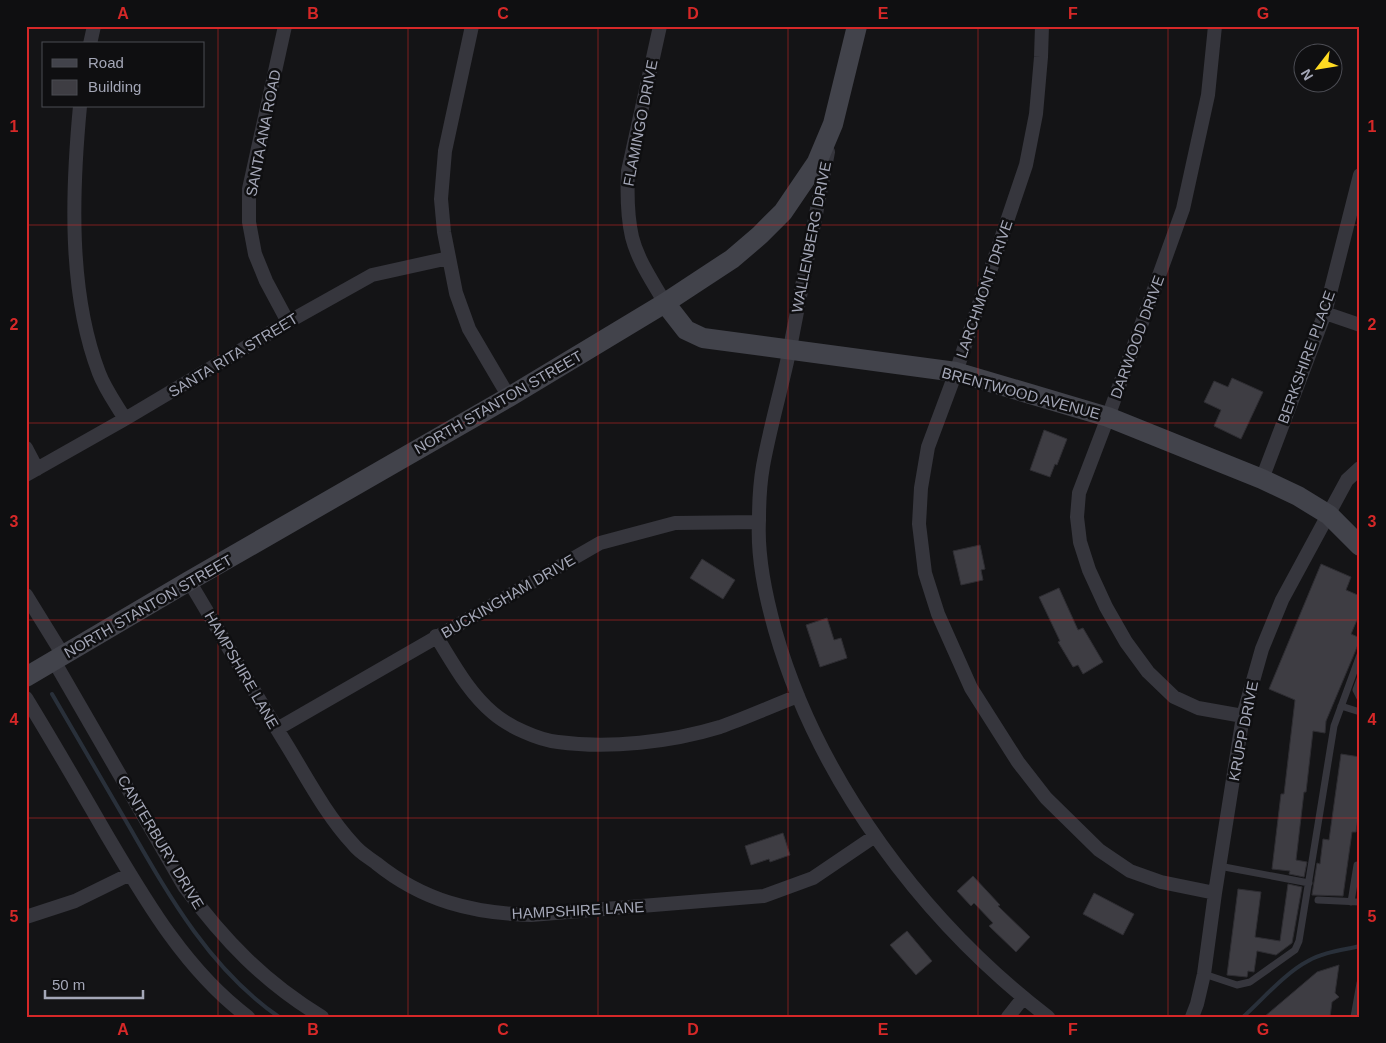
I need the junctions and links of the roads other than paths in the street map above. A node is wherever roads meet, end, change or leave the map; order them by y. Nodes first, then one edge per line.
1 (94, 26) edge
2 (285, 26) edge
3 (472, 26) edge
4 (660, 26) edge
5 (857, 26) edge
6 (1042, 26) edge
7 (1215, 26) edge
8 (90, 42) edge
9 (80, 108) edge
10 (833, 124) junction
11 (1360, 174) edge
12 (449, 258) junction
13 (665, 303) junction
14 (1325, 313) junction
15 (288, 322) junction
16 (1360, 325) edge
17 (790, 349) junction
18 (956, 372) junction
19 (509, 397) junction
20 (1108, 418) junction
21 (125, 420) junction
22 (26, 448) edge
23 (1360, 468) edge
24 (32, 472) edge
25 (1262, 479) junction
26 (1329, 515) junction
27 (759, 522) junction
28 (1360, 546) edge
29 (189, 581) junction
30 (26, 595) edge
31 (436, 636) junction
32 (1360, 655) edge
33 (58, 658) junction
34 (26, 677) edge
35 (1360, 679) edge
36 (798, 696) junction
37 (26, 698) edge
38 (1360, 698) edge
39 (1342, 706) junction
40 (1360, 712) edge
41 (1243, 716) junction
42 (277, 729) junction
43 (875, 836) junction
44 (1360, 865) edge
45 (1219, 866) junction
46 (130, 874) junction
47 (1309, 883) junction
48 (1215, 893) junction
49 (1318, 900) dead end
50 (1350, 902) junction
51 (1360, 902) edge
52 (26, 917) edge
53 (1204, 974) junction
54 (1360, 983) edge
55 (1023, 998) junction
56 (248, 1017) edge
57 (322, 1017) edge
58 (1008, 1017) edge
59 (1048, 1017) edge
60 (1192, 1017) edge
61 (1354, 1017) edge

1 - 8 street
2 - 15 street, SANTA ANA ROAD
3 - 12 street
4 - 13 street, FLAMINGO DRIVE
5 - 10 street, NORTH STANTON STREET
6 - 18 street, LARCHMONT DRIVE
7 - 20 street, DARWOOD DRIVE
9 - 21 street
10 - 13 street, NORTH STANTON STREET
10 - 17 street, WALLENBERG DRIVE
11 - 14 street, BERKSHIRE PLACE
12 - 15 street, SANTA RITA STREET
12 - 19 street
13 - 17 street, BRENTWOOD AVENUE
13 - 19 street, NORTH STANTON STREET
14 - 16 street
14 - 25 street, BERKSHIRE PLACE
15 - 21 street, SANTA RITA STREET
17 - 18 street, BRENTWOOD AVENUE
17 - 27 street, WALLENBERG DRIVE
18 - 20 street, BRENTWOOD AVENUE
18 - 48 street, LARCHMONT DRIVE
19 - 29 street, NORTH STANTON STREET
20 - 25 street, BRENTWOOD AVENUE
20 - 41 street, DARWOOD DRIVE
21 - 24 street, SANTA RITA STREET
22 - 24 street
23 - 26 street, KRUPP DRIVE
25 - 26 street, BRENTWOOD AVENUE
26 - 28 street, BRENTWOOD AVENUE
26 - 41 street, KRUPP DRIVE
27 - 31 street, BUCKINGHAM DRIVE
27 - 36 street, WALLENBERG DRIVE
29 - 33 street, NORTH STANTON STREET
29 - 42 street, HAMPSHIRE LANE
30 - 33 street, CANTERBURY DRIVE
31 - 36 street
31 - 42 street, BUCKINGHAM DRIVE
32 - 39 lane
33 - 34 street, NORTH STANTON STREET
33 - 57 street, CANTERBURY DRIVE
35 - 38 lane
36 - 43 street, WALLENBERG DRIVE
37 - 46 street
39 - 40 lane
39 - 47 lane
41 - 45 street, KRUPP DRIVE
42 - 43 street, HAMPSHIRE LANE
43 - 55 street, WALLENBERG DRIVE
44 - 50 lane
45 - 47 lane
45 - 48 street, KRUPP DRIVE
46 - 52 street
46 - 56 street
47 - 53 lane
48 - 53 street, KRUPP DRIVE
49 - 50 lane
50 - 51 lane
53 - 60 street, KRUPP DRIVE
54 - 61 lane
55 - 58 street
55 - 59 street, WALLENBERG DRIVE

